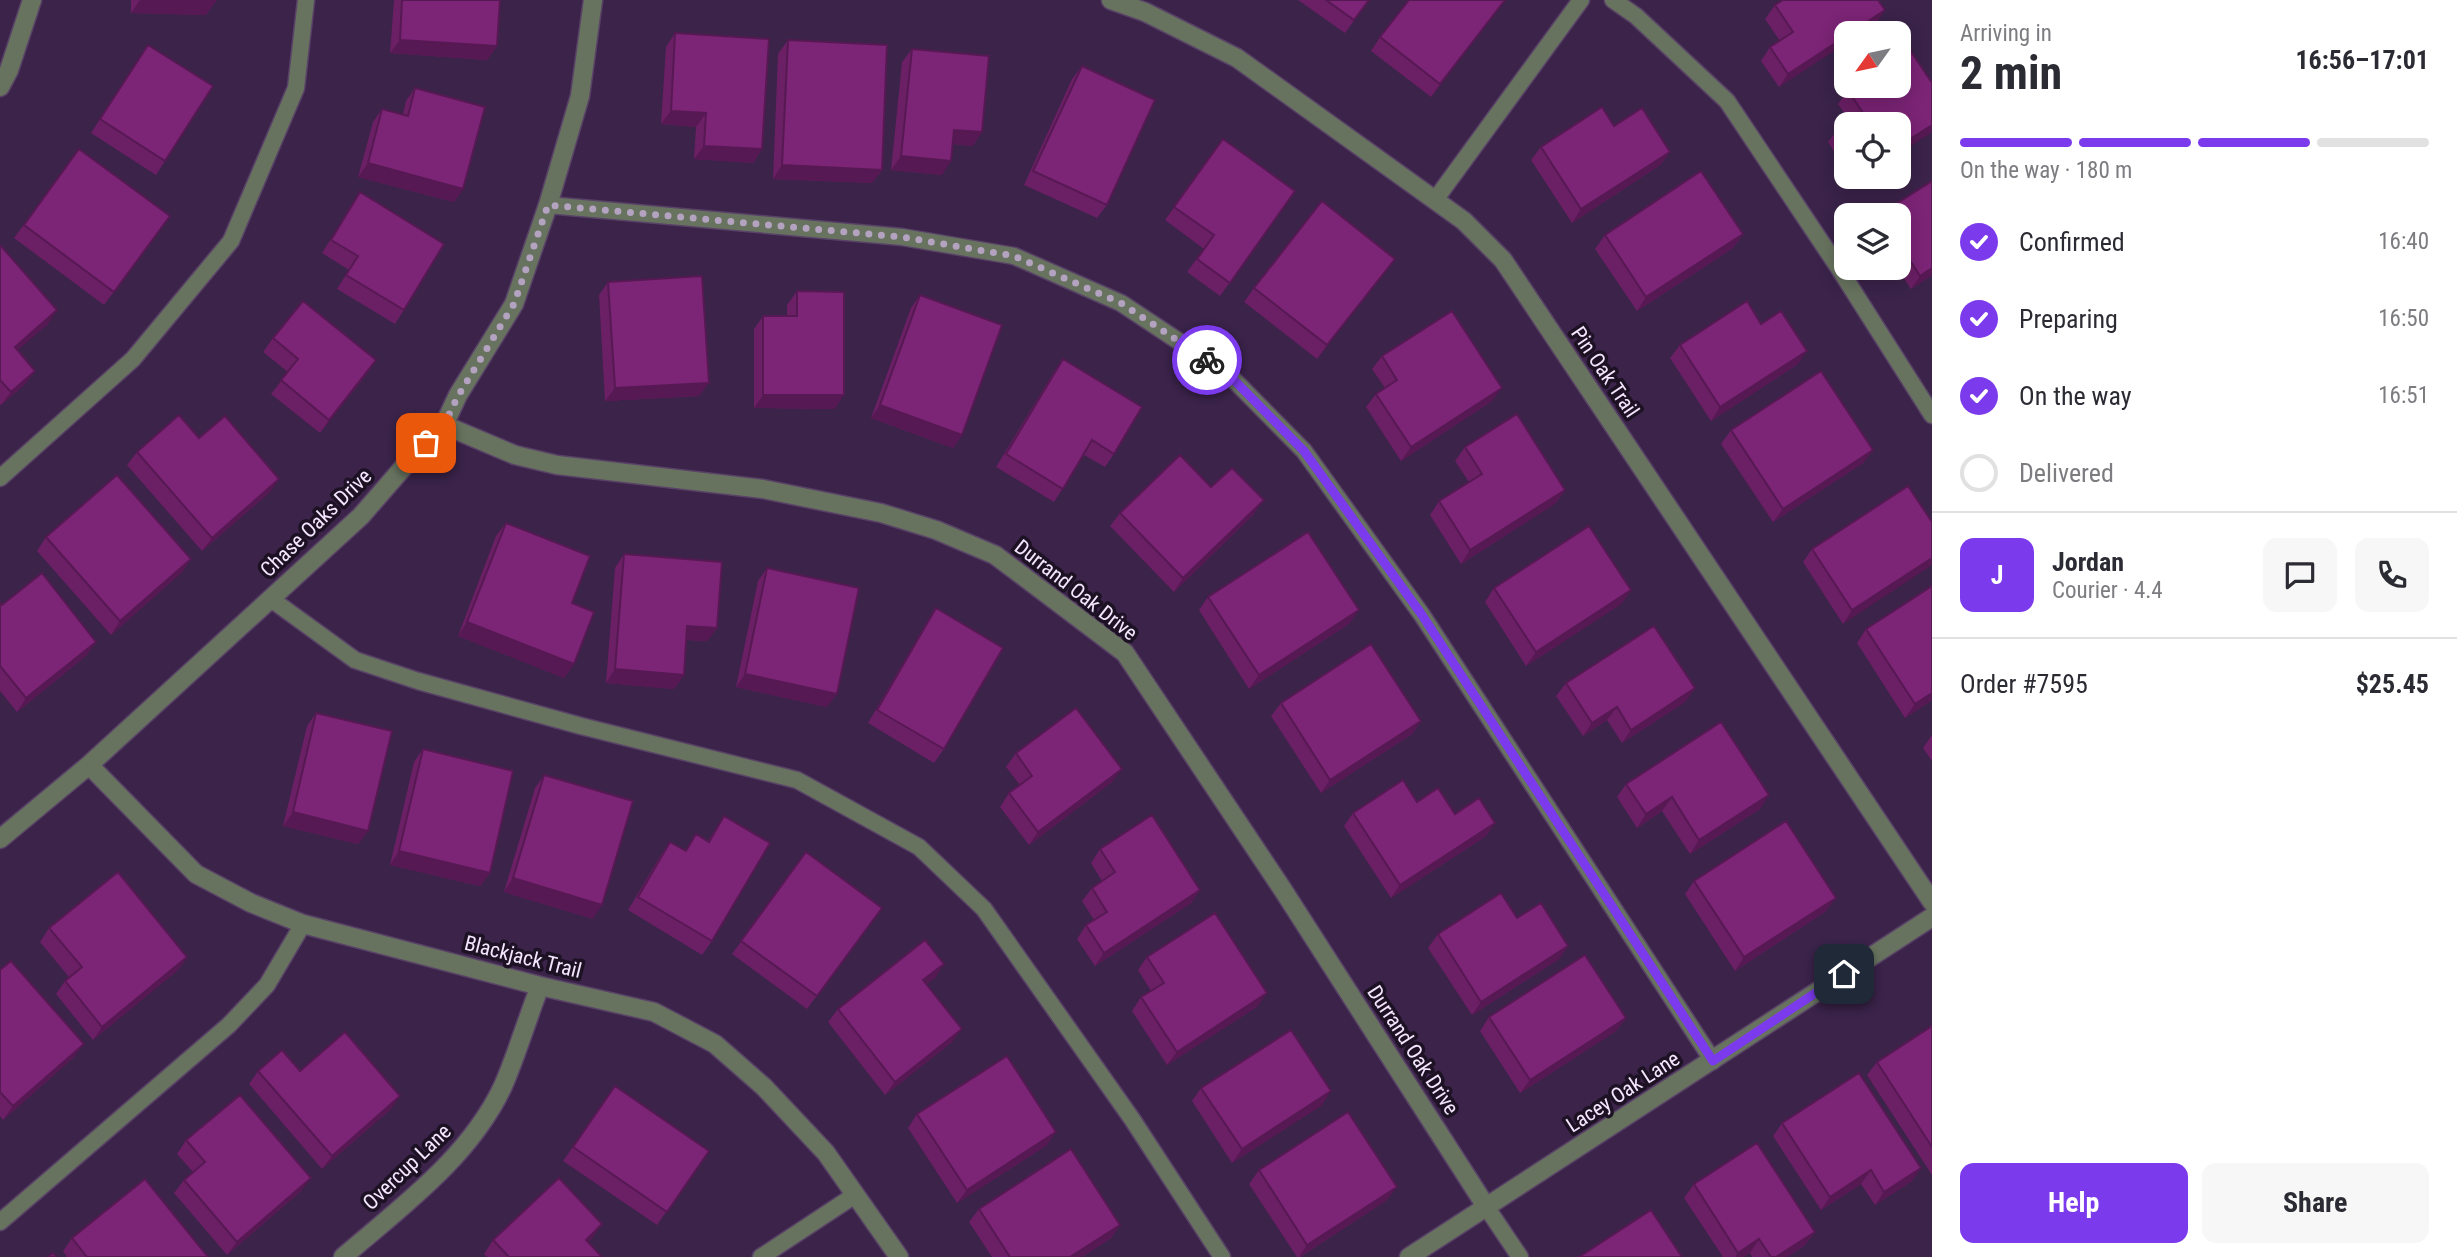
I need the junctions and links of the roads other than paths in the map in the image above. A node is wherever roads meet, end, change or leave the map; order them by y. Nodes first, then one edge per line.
1 (32, 0) edge
2 (306, 0) edge
3 (593, 0) edge
4 (1111, 0) edge
5 (1581, 0) edge
6 (1613, 0) edge
7 (0, 87) edge
8 (1435, 201) junction
9 (548, 205) junction
10 (1932, 415) edge
11 (444, 425) junction
12 (0, 478) edge
13 (271, 599) junction
14 (89, 765) junction
15 (0, 839) edge
16 (1932, 902) edge
17 (1932, 917) edge
18 (303, 924) junction
19 (540, 986) junction
20 (1713, 1061) junction
21 (855, 1195) junction
22 (1487, 1208) junction
23 (0, 1222) edge
24 (343, 1257) edge
25 (761, 1257) edge
26 (899, 1257) edge
27 (1222, 1257) edge
28 (1409, 1257) edge
29 (1520, 1257) edge

1 - 7 street
2 - 12 lane
3 - 9 street, Chase Oaks Drive
4 - 8 street, Pin Oak Trail
5 - 8 lane
6 - 10 lane
8 - 16 street, Pin Oak Trail
9 - 11 street, Chase Oaks Drive
9 - 20 lane
11 - 13 street, Chase Oaks Drive
11 - 22 street, Durrand Oak Drive
13 - 14 street, Chase Oaks Drive
13 - 27 lane
14 - 15 street, Chase Oaks Drive
14 - 18 street, Blackjack Trail
17 - 20 street, Lacey Oak Lane
18 - 19 street, Blackjack Trail
18 - 23 lane
19 - 21 street, Blackjack Trail
19 - 24 street, Overcup Lane
20 - 22 street, Lacey Oak Lane
21 - 25 lane
21 - 26 street, Blackjack Trail
22 - 28 street, Lacey Oak Lane
22 - 29 lane

